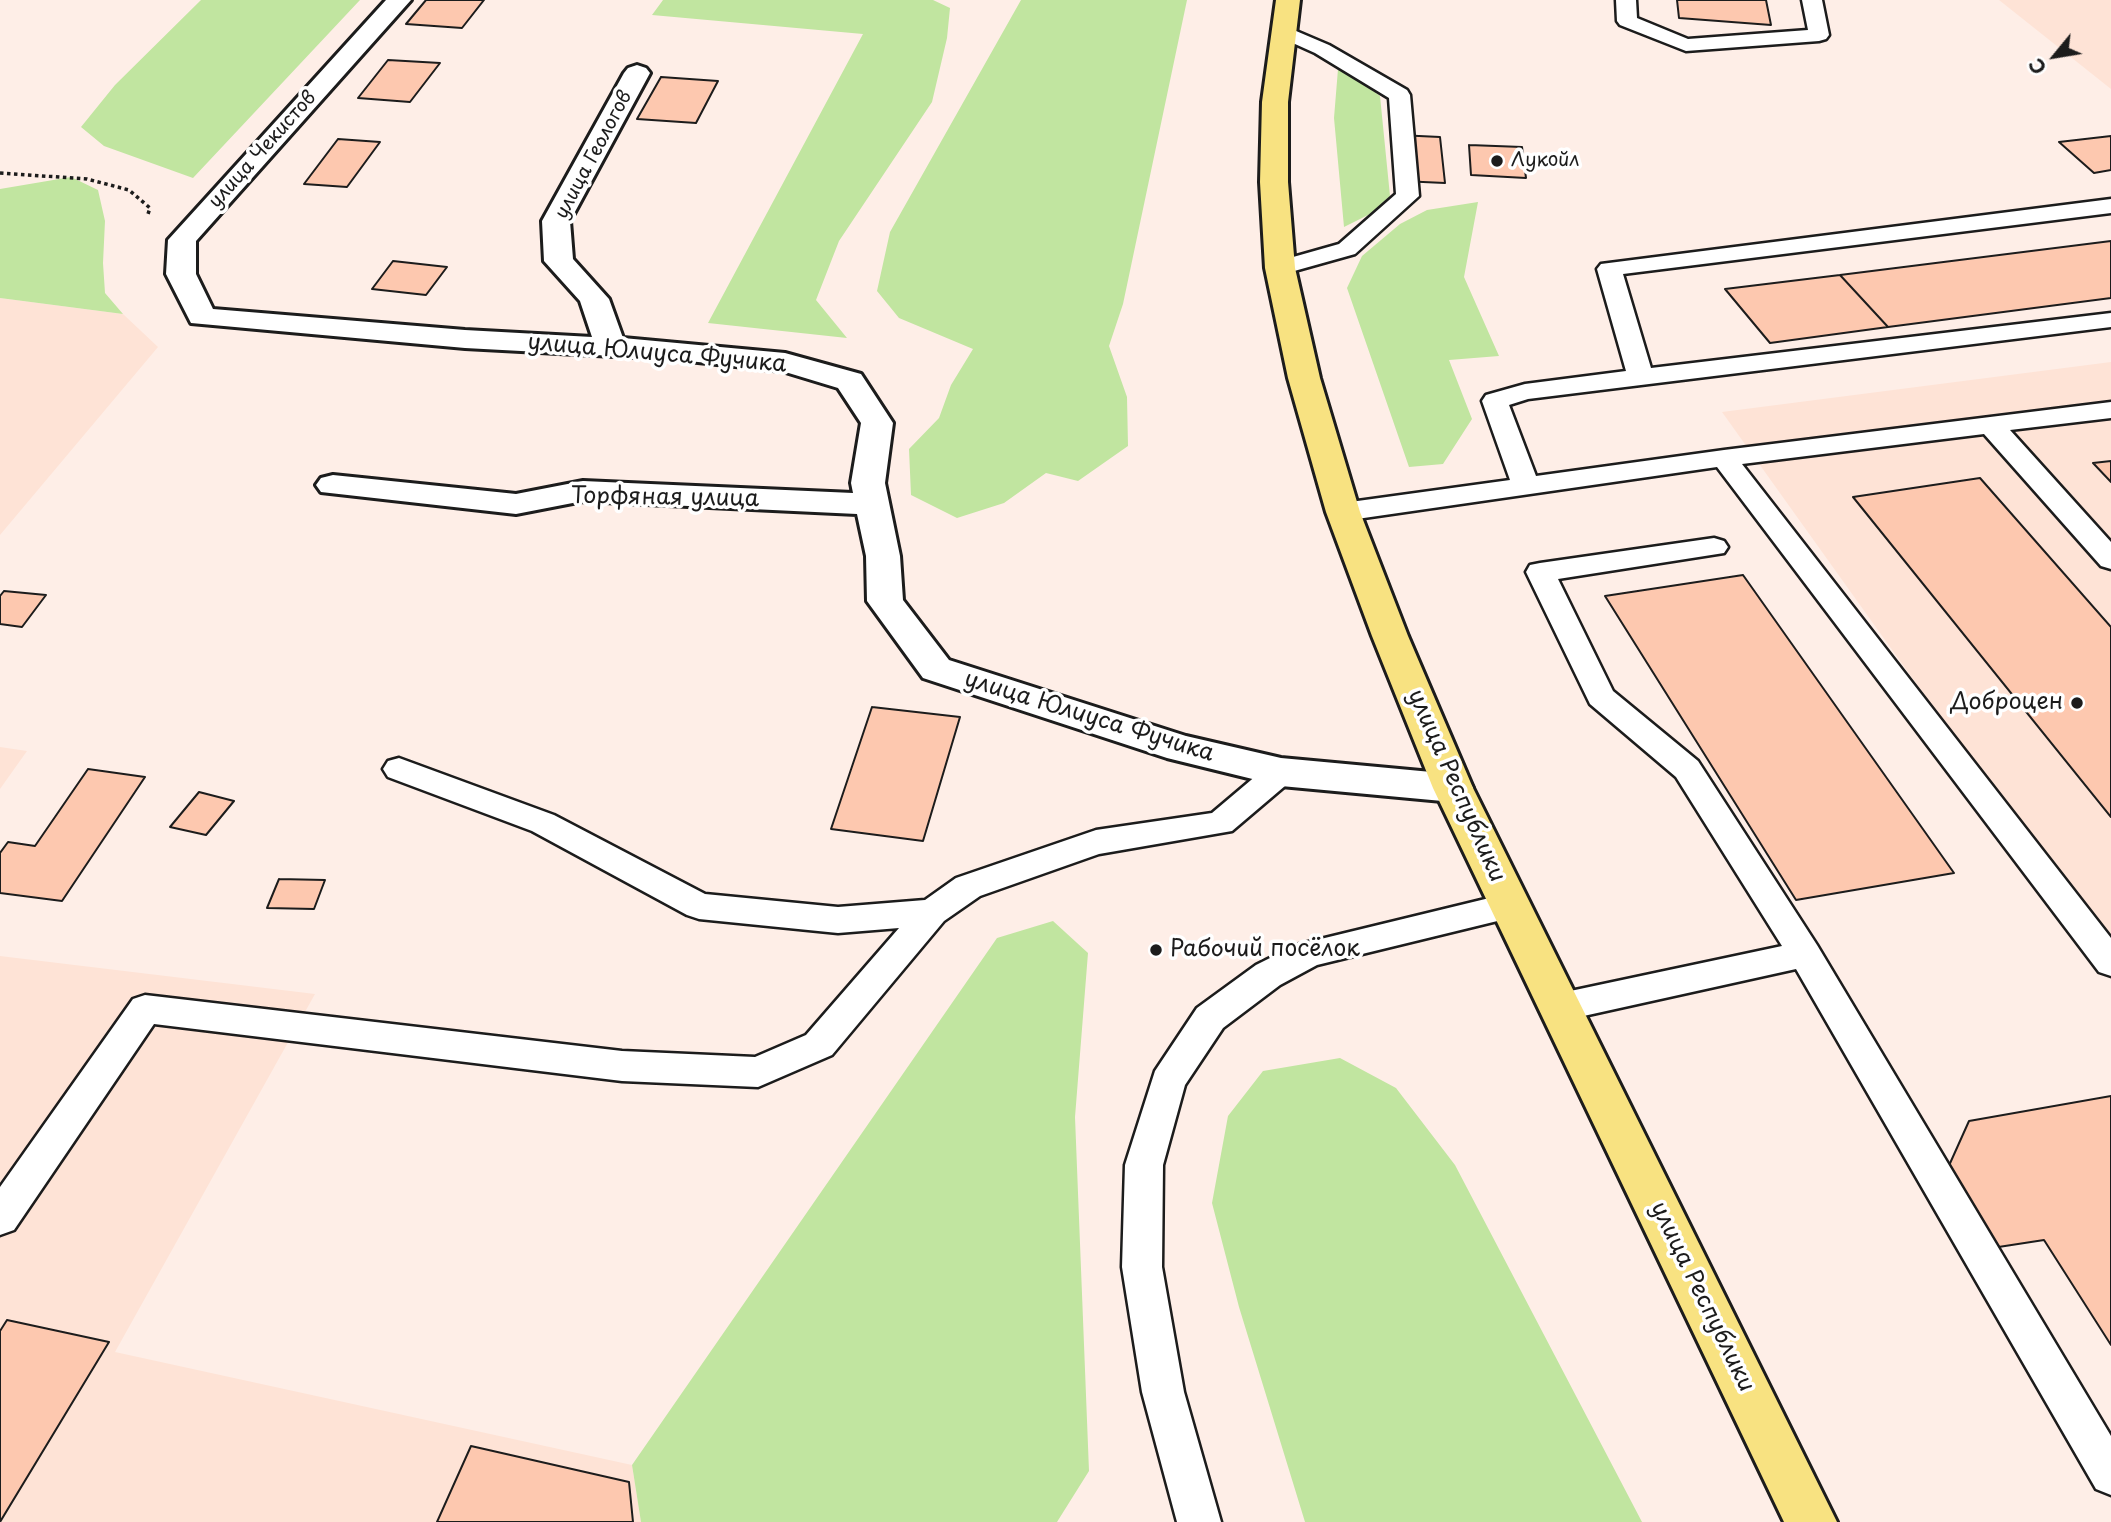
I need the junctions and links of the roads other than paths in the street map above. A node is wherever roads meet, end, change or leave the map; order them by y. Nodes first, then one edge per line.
1 (399, 0) edge
2 (1626, 0) edge
3 (1812, 0) edge
4 (1285, 16) edge
5 (637, 73) dead end
6 (2111, 206) edge
7 (1280, 268) junction
8 (202, 317) joint
9 (2111, 320) edge
10 (611, 347) junction
11 (1641, 377) junction
12 (2111, 410) edge
13 (1991, 425) junction
14 (1724, 458) junction
15 (333, 485) dead end
16 (1526, 486) junction
17 (873, 504) junction
18 (1343, 512) junction
19 (1714, 547) dead end
20 (2111, 560) edge
21 (399, 769) dead end
22 (1281, 772) junction
23 (1453, 788) junction
24 (1510, 905) junction
25 (932, 912) junction
26 (1805, 954) junction
27 (2111, 963) edge
28 (1561, 1007) junction
29 (0, 1218) edge
30 (2111, 1475) edge
31 (1199, 1522) edge
32 (1811, 1522) edge

1 - 8 street, улица Чекистов
2 - 3 lane
4 - 7 main road, улица Республики
4 - 7 lane
5 - 10 street, улица Геологов
6 - 11 lane
7 - 18 main road, улица Республики
8 - 10 street, улица Юлиуса Фучика
9 - 11 lane
10 - 17 street, улица Юлиуса Фучика
11 - 16 lane
12 - 13 lane
13 - 14 lane
13 - 20 lane
14 - 16 lane
14 - 27 lane
15 - 17 street, Торфяная улица
16 - 18 lane
17 - 22 street, улица Юлиуса Фучика
18 - 23 main road, улица Республики
19 - 26 lane
21 - 25 lane
22 - 23 street, улица Юлиуса Фучика
22 - 25 lane
23 - 24 main road, улица Республики
24 - 28 main road, улица Республики
24 - 31 lane
25 - 29 lane
26 - 28 lane
26 - 30 lane
28 - 32 main road, улица Республики

